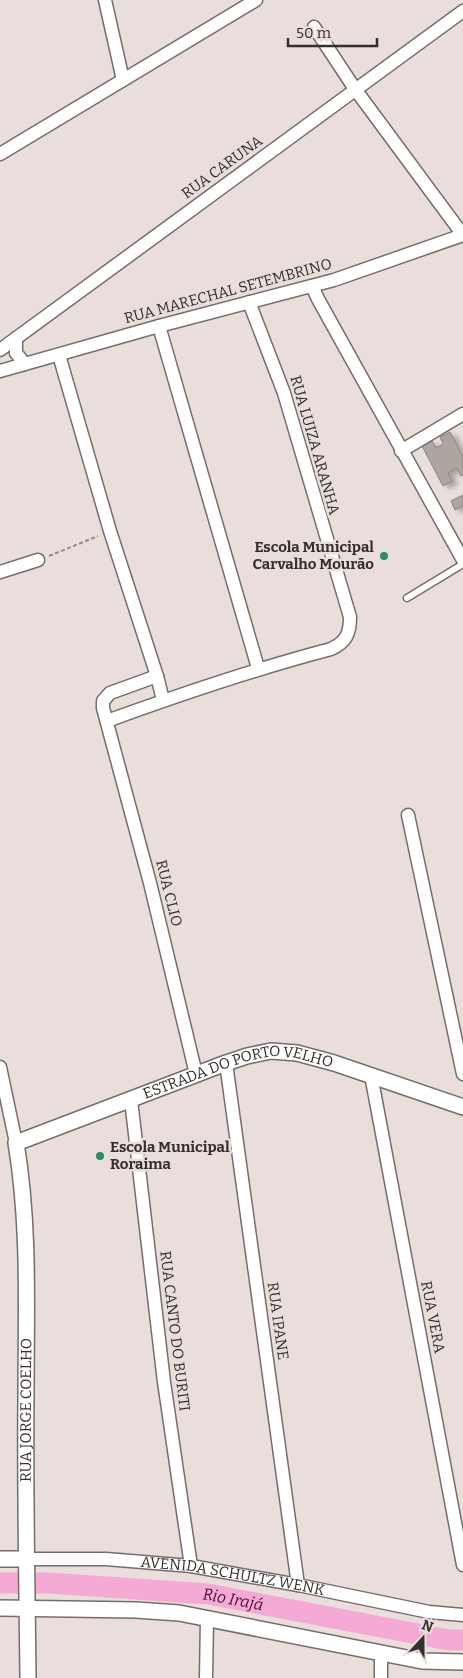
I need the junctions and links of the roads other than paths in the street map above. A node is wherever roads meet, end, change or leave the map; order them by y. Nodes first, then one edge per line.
1 (105, 0) edge
2 (256, 0) edge
3 (463, 11) edge
4 (314, 27) dead end
5 (123, 80) junction
6 (355, 89) junction
7 (0, 154) edge
8 (463, 235) edge
9 (312, 286) junction
10 (249, 302) junction
11 (159, 326) junction
12 (16, 338) junction
13 (0, 350) edge
14 (59, 355) junction
15 (25, 364) junction
16 (0, 371) edge
17 (463, 414) edge
18 (401, 451) junction
19 (38, 560) road end
20 (463, 562) edge
21 (0, 572) edge
22 (407, 598) dead end
23 (258, 668) junction
24 (157, 676) junction
25 (163, 700) junction
26 (107, 721) junction
27 (408, 815) dead end
28 (226, 1062) junction
29 (0, 1067) edge
30 (196, 1074) junction
31 (463, 1074) edge
32 (371, 1075) junction
33 (131, 1100) junction
34 (463, 1107) edge
35 (16, 1143) junction
36 (0, 1559) edge
37 (26, 1564) junction
38 (463, 1565) edge
39 (191, 1566) junction
40 (298, 1585) junction
41 (27, 1602) junction
42 (0, 1608) edge
43 (463, 1615) edge
44 (208, 1618) junction
45 (381, 1653) junction
46 (463, 1662) edge
47 (28, 1678) edge
48 (206, 1678) edge
49 (381, 1678) edge

1 - 5 street
2 - 5 street
3 - 6 street, RUA CARUNA
4 - 6 street
5 - 7 street
6 - 8 street
6 - 12 street, RUA CARUNA
8 - 9 street, RUA MARECHAL SETEMBRINO
9 - 10 street, RUA MARECHAL SETEMBRINO
9 - 18 street
10 - 11 street, RUA MARECHAL SETEMBRINO
10 - 23 street, RUA LUIZA ARANHA
11 - 14 street, RUA MARECHAL SETEMBRINO
11 - 23 street
12 - 13 street, RUA CARUNA
12 - 15 street
14 - 15 street, RUA MARECHAL SETEMBRINO
14 - 24 street
15 - 16 street, RUA MARECHAL SETEMBRINO
17 - 18 street
18 - 20 street
19 - 21 street
20 - 22 lane
23 - 25 street
24 - 25 street
24 - 26 street, RUA CLIO
25 - 26 street
26 - 30 street, RUA CLIO
27 - 31 street
28 - 30 street, ESTRADA DO PORTO VELHO
28 - 32 street, ESTRADA DO PORTO VELHO
28 - 40 street, RUA IPANE
29 - 35 street
30 - 33 street, ESTRADA DO PORTO VELHO
32 - 34 street, ESTRADA DO PORTO VELHO
32 - 38 street, RUA VERA
33 - 35 street, ESTRADA DO PORTO VELHO
33 - 39 street, RUA CANTO DO BURITI
35 - 37 street, RUA JORGE COELHO
36 - 37 street, AVENIDA SCHULTZ WENK
37 - 39 street, AVENIDA SCHULTZ WENK
37 - 41 street, RUA JORGE COELHO
39 - 40 street, AVENIDA SCHULTZ WENK
40 - 43 street, AVENIDA SCHULTZ WENK
41 - 42 street
41 - 44 street
41 - 47 street, RUA JORGE COELHO
44 - 45 street
44 - 48 street
45 - 46 street
45 - 49 street

